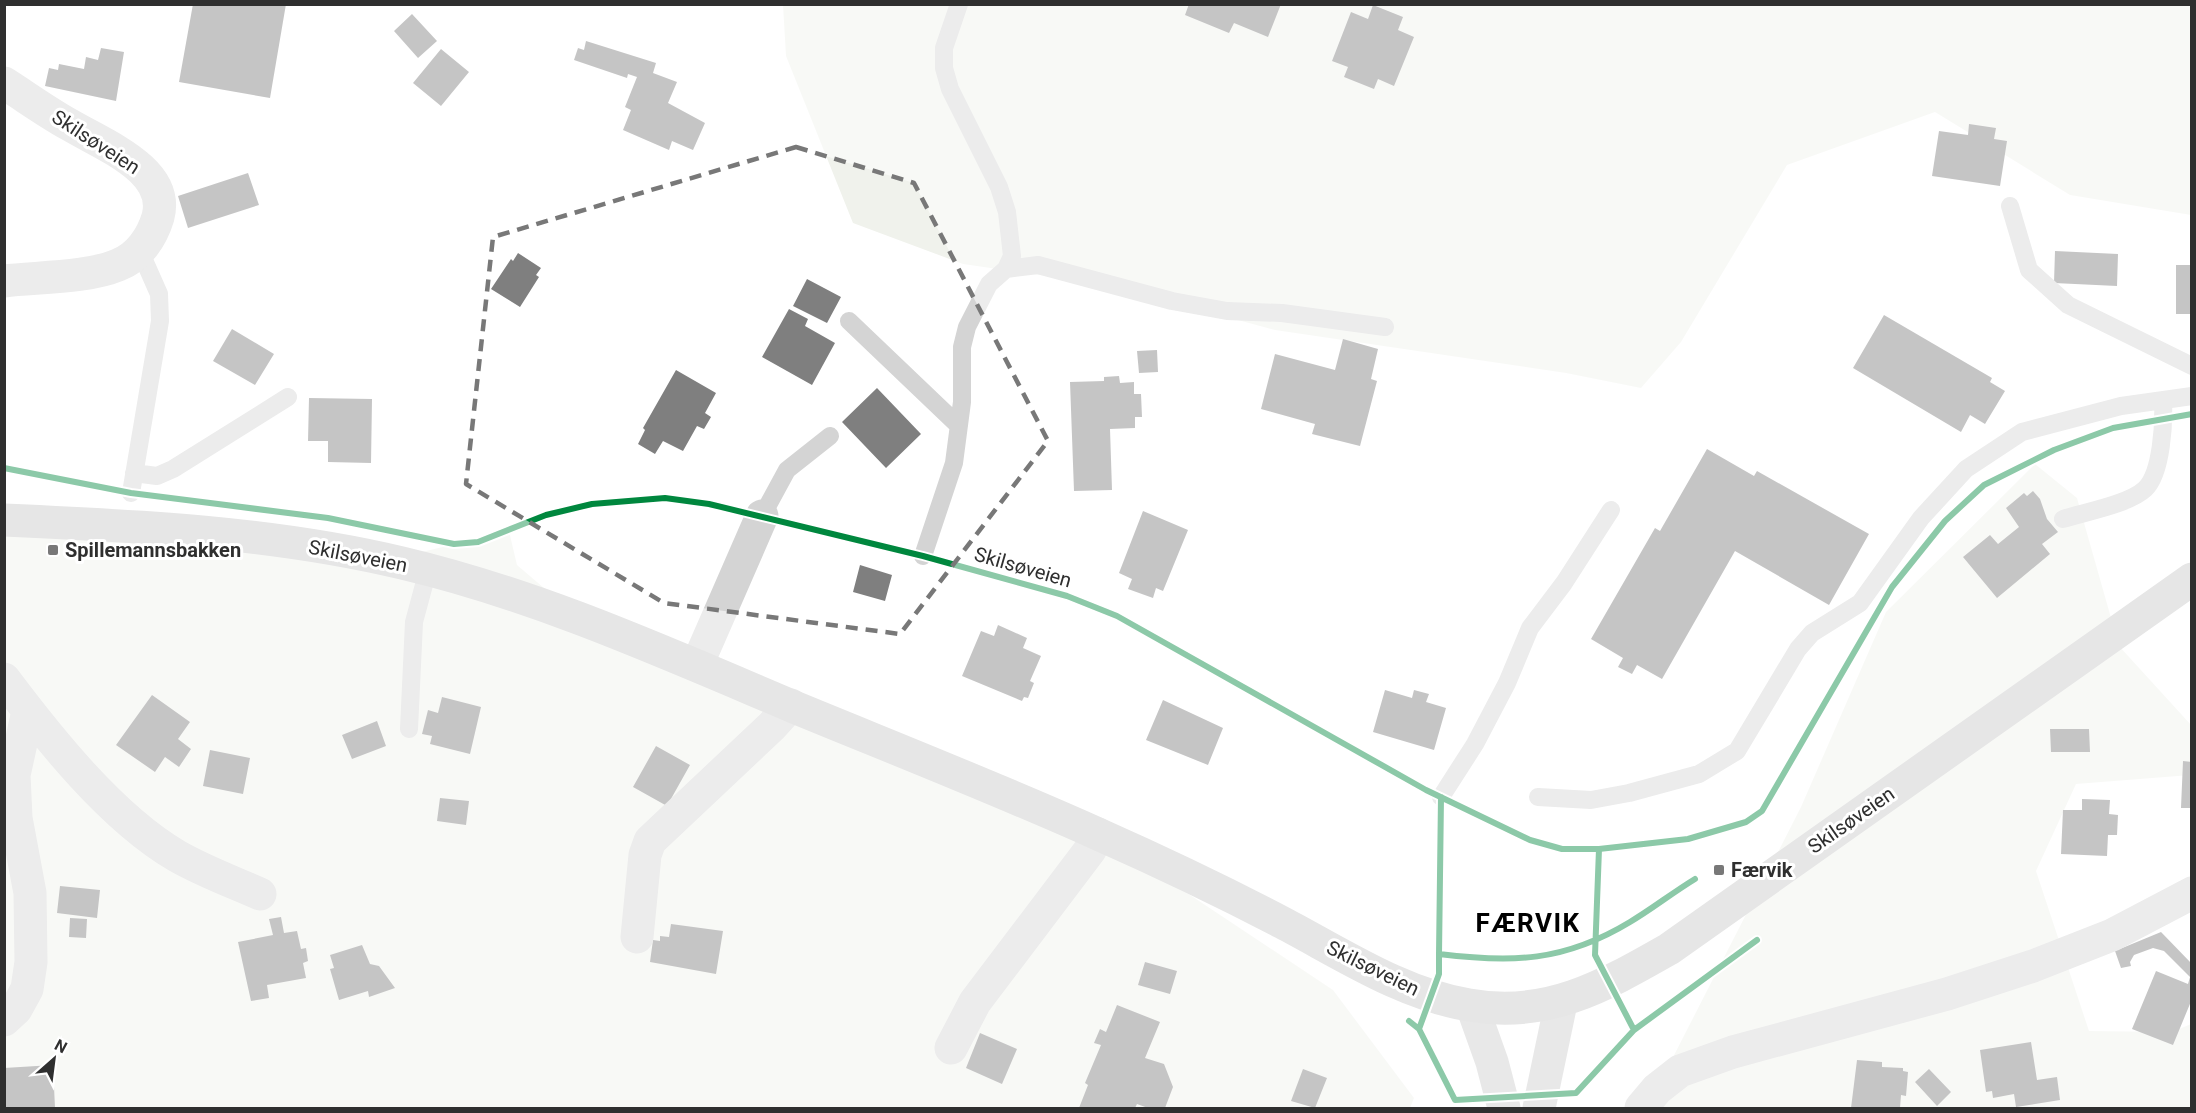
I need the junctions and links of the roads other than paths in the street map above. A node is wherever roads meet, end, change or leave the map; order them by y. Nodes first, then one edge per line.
1 (959, 4) edge
2 (4, 83) edge
3 (2010, 206) dead end
4 (140, 250) junction
5 (1006, 269) junction
6 (4, 281) edge
7 (849, 321) dead end
8 (1385, 327) dead end
9 (2192, 366) edge
10 (2192, 396) edge
11 (288, 397) dead end
12 (2163, 400) junction
13 (959, 426) junction
14 (830, 436) dead end
15 (134, 473) junction
16 (131, 493) dead end
17 (1611, 510) dead end
18 (762, 516) joint
19 (2063, 519) dead end
20 (4, 520) edge
21 (923, 556) dead end
22 (428, 570) junction
23 (2192, 579) edge
24 (697, 664) junction
25 (4, 679) edge
26 (791, 705) junction
27 (28, 711) junction
28 (408, 729) dead end
29 (1441, 797) dead end
30 (1538, 797) dead end
31 (1098, 834) junction
32 (2192, 893) edge
33 (260, 894) dead end
34 (637, 937) dead end
35 (1561, 1003) junction
36 (1472, 1006) junction
37 (4, 1020) edge
38 (951, 1048) dead end
39 (1504, 1108) edge
40 (1539, 1108) edge
41 (1641, 1108) edge

1 - 5 lane
2 - 4 street, Skilsøveien
3 - 9 lane
4 - 6 street, Skilsøveien
4 - 15 lane
5 - 8 lane
5 - 13 lane
7 - 13 lane
10 - 12 lane
11 - 15 lane
12 - 19 lane
12 - 30 lane
13 - 21 lane
14 - 18 lane
15 - 16 lane
17 - 29 lane
18 - 24 street
20 - 22 main road, Skilsøveien
22 - 24 main road, Skilsøveien
22 - 28 lane
23 - 35 main road, Skilsøveien
24 - 26 main road, Skilsøveien
25 - 27 street
26 - 31 main road, Skilsøveien
26 - 34 street
27 - 33 street
27 - 37 street
31 - 36 main road, Skilsøveien
31 - 38 street
32 - 41 street
35 - 36 main road, Skilsøveien
35 - 40 main road
36 - 39 main road

